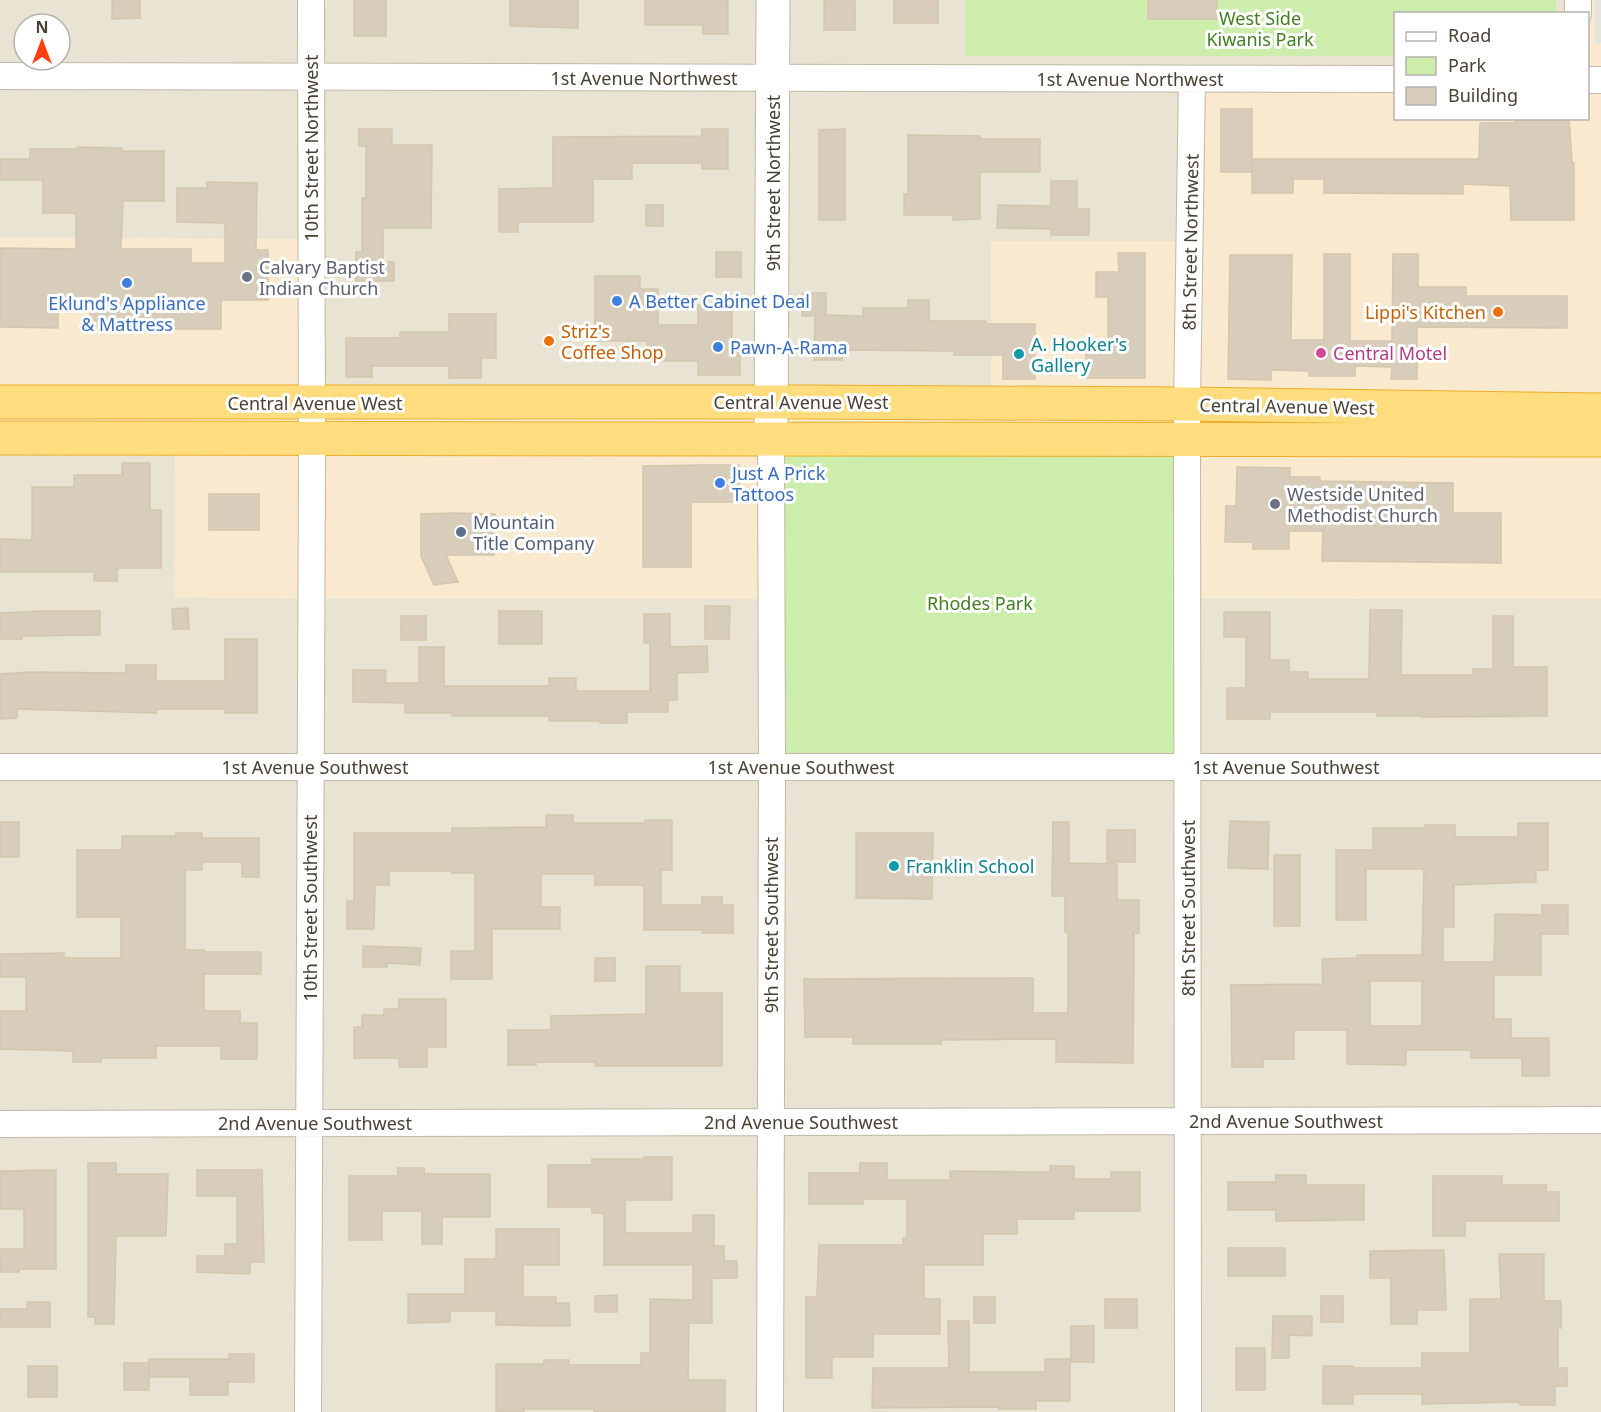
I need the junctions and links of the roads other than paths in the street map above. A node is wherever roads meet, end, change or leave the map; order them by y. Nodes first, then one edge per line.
1 (311, 0) edge
2 (773, 0) edge
3 (0, 76) edge
4 (310, 77) junction
5 (773, 78) junction
6 (1192, 79) junction
7 (1394, 79) edge
8 (0, 402) edge
9 (772, 402) junction
10 (312, 404) junction
11 (1187, 404) junction
12 (1601, 410) edge
13 (0, 438) edge
14 (312, 438) junction
15 (1189, 438) junction
16 (771, 439) junction
17 (1601, 440) edge
18 (772, 766) junction
19 (0, 767) edge
20 (311, 767) junction
21 (1601, 767) edge
22 (1188, 768) junction
23 (1601, 1120) edge
24 (1188, 1121) junction
25 (771, 1122) junction
26 (309, 1123) junction
27 (0, 1124) edge
28 (308, 1412) edge
29 (770, 1412) edge
30 (1188, 1412) edge

1 - 4 street, 10th Street Northwest
2 - 5 street, 9th Street Northwest
3 - 4 street, 1st Avenue Northwest
4 - 5 street, 1st Avenue Northwest
4 - 10 street, 10th Street Northwest
5 - 6 street, 1st Avenue Northwest
5 - 9 street, 9th Street Northwest
6 - 7 street, 1st Avenue Northwest
6 - 11 street, 8th Street Northwest
8 - 10 highway, Central Avenue West
9 - 10 highway, Central Avenue West
9 - 11 highway, Central Avenue West
9 - 16 street, 9th Street Northwest
10 - 14 street, 10th Street Southwest
11 - 12 highway, Central Avenue West
11 - 15 street, 8th Street Southwest
13 - 14 highway, Central Avenue West
14 - 16 highway, Central Avenue West
14 - 20 street, 10th Street Southwest
15 - 16 highway, Central Avenue West
15 - 17 highway, Central Avenue West
15 - 22 street, 8th Street Southwest
16 - 18 street, 9th Street Southwest
18 - 20 street, 1st Avenue Southwest
18 - 22 street, 1st Avenue Southwest
18 - 25 street, 9th Street Southwest
19 - 20 street, 1st Avenue Southwest
20 - 26 street, 10th Street Southwest
21 - 22 street, 1st Avenue Southwest
22 - 24 street, 8th Street Southwest
23 - 24 street, 2nd Avenue Southwest
24 - 25 street, 2nd Avenue Southwest
24 - 30 street, 8th Street Southwest
25 - 26 street, 2nd Avenue Southwest
25 - 29 street, 9th Street Southwest
26 - 27 street, 2nd Avenue Southwest
26 - 28 street, 10th Street Southwest

